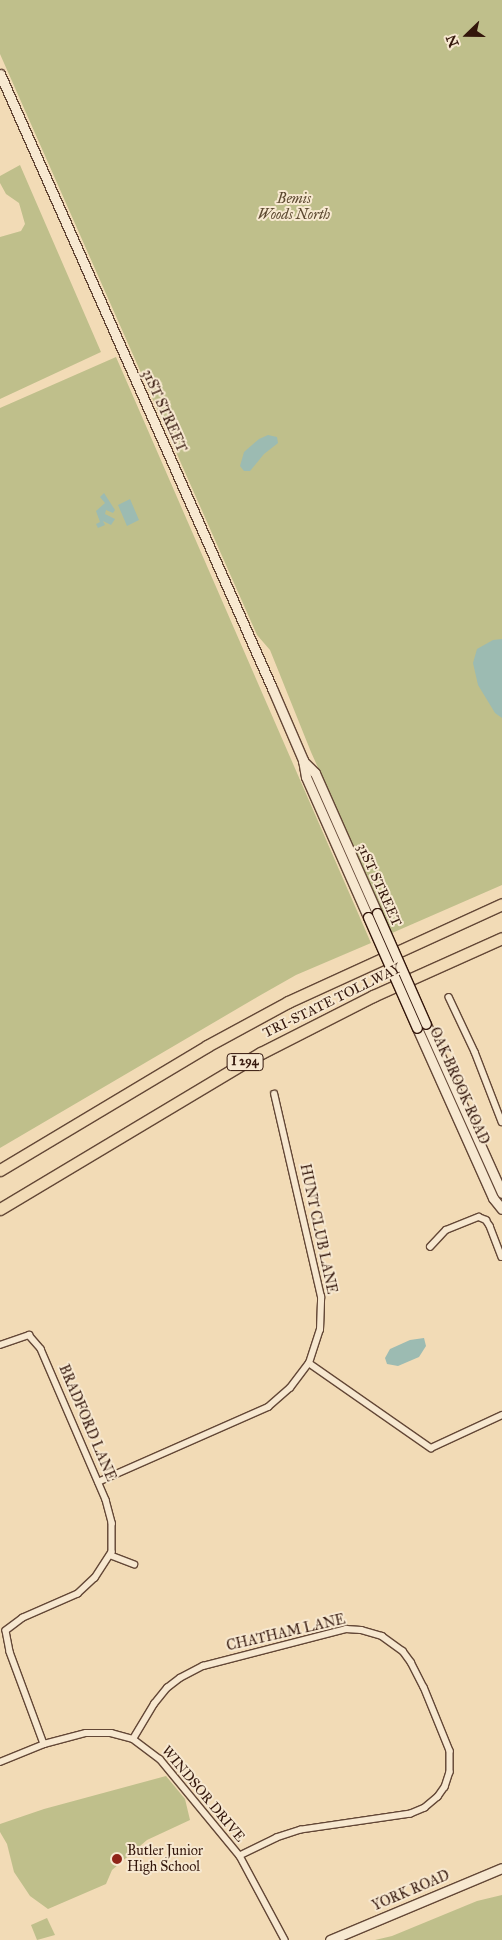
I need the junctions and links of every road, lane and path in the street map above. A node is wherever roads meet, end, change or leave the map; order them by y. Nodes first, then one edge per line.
1 (0, 74) edge
2 (502, 904) edge
3 (502, 938) edge
4 (449, 997) dead end
5 (422, 1026) junction
6 (274, 1094) dead end
7 (502, 1122) edge
8 (0, 1170) edge
9 (502, 1194) edge
10 (0, 1209) edge
11 (502, 1209) edge
12 (430, 1247) dead end
13 (502, 1257) edge
14 (0, 1345) edge
15 (309, 1363) junction
16 (502, 1415) edge
17 (98, 1482) junction
18 (110, 1555) junction
19 (134, 1564) dead end
20 (132, 1738) junction
21 (44, 1744) junction
22 (0, 1762) edge
23 (240, 1856) junction
24 (502, 1868) edge
25 (285, 1940) edge
26 (330, 1940) edge

1 - 5 main road, 31ST STREET, bridge
2 - 8 highway, TRI-STATE TOLLWAY / I 294
3 - 10 highway, TRI-STATE TOLLWAY / I 294
4 - 7 street
5 - 9 main road, OAK BROOK ROAD
5 - 11 main road, OAK BROOK ROAD
6 - 15 street, HUNT CLUB LANE
12 - 13 street
14 - 17 street, BRADFORD LANE
15 - 16 street
15 - 17 street, HUNT CLUB LANE
17 - 18 street, BRADFORD LANE
18 - 19 street
18 - 21 street, BRADFORD LANE
20 - 21 street, WINDSOR DRIVE
20 - 23 street, WINDSOR DRIVE
20 - 23 street, CHATHAM LANE
21 - 22 street, WINDSOR DRIVE
23 - 25 street, WINDSOR DRIVE
24 - 26 main road, YORK ROAD

